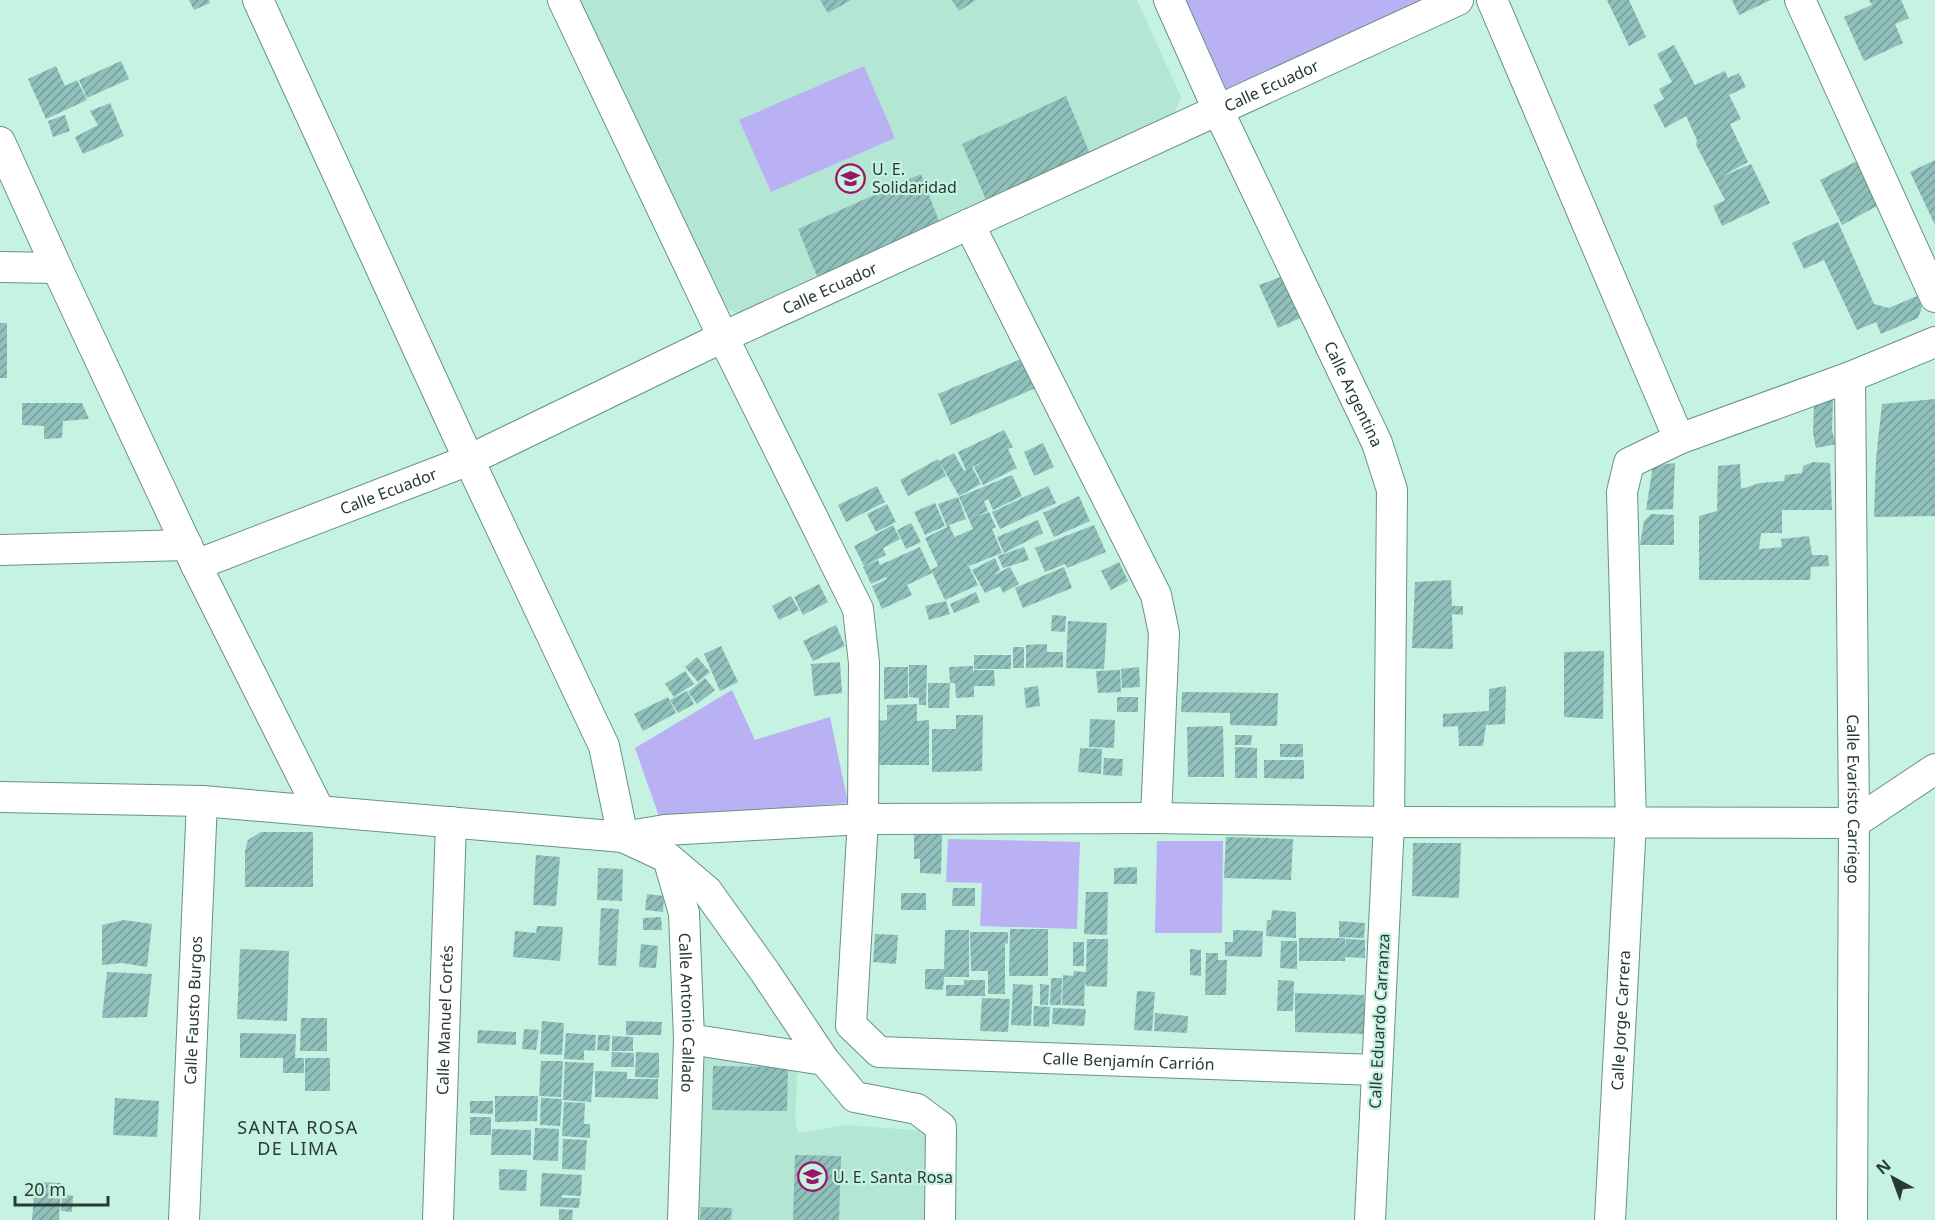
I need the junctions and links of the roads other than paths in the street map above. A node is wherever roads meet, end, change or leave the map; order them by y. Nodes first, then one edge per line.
1 (258, 0) edge
2 (563, 0) edge
3 (1169, 0) edge
4 (1458, 0) edge
5 (1492, 0) edge
6 (1800, 0) edge
7 (1218, 110) junction
8 (0, 142) edge
9 (969, 224) junction
10 (0, 267) edge
11 (57, 267) junction
12 (1935, 297) edge
13 (723, 337) junction
14 (1935, 342) edge
15 (1850, 377) junction
16 (1679, 439) junction
17 (469, 460) junction
18 (0, 549) edge
19 (192, 555) junction
20 (1935, 770) edge
21 (0, 797) edge
22 (202, 801) junction
23 (319, 810) junction
24 (1156, 818) junction
25 (863, 819) junction
26 (451, 822) junction
27 (1389, 822) junction
28 (1631, 822) junction
29 (1854, 823) junction
30 (623, 837) junction
31 (668, 858) junction
32 (689, 1039) junction
33 (824, 1060) junction
34 (1376, 1071) junction
35 (184, 1220) edge
36 (438, 1220) edge
37 (682, 1220) edge
38 (940, 1220) edge
39 (1370, 1220) edge
40 (1610, 1220) edge
41 (1852, 1220) edge

1 - 17 street
2 - 13 street
3 - 7 street, Calle Argentina
4 - 7 street, Calle Ecuador
5 - 16 street
6 - 12 street
7 - 9 street, Calle Ecuador
7 - 27 street, Calle Argentina
8 - 11 street
9 - 13 street, Calle Ecuador
9 - 24 street
10 - 11 street
11 - 19 street
13 - 17 street, Calle Ecuador
13 - 25 street
14 - 15 street
15 - 16 street
15 - 29 street, Calle Evaristo Carriego
16 - 28 street, Calle Jorge Carrera
17 - 19 street, Calle Ecuador
17 - 30 street
18 - 19 street
19 - 23 street
20 - 29 street
21 - 22 street
22 - 23 street
22 - 35 street, Calle Fausto Burgos
23 - 26 street
24 - 25 street
24 - 27 street
25 - 30 street
25 - 34 street, Calle Benjamín Carrión
26 - 30 street
26 - 36 street, Calle Manuel Cortés
27 - 28 street
27 - 34 street, Calle Eduardo Carranza
28 - 29 street
28 - 40 street, Calle Jorge Carrera
29 - 41 street, Calle Evaristo Carriego
30 - 31 street
31 - 32 street, Calle Antonio Callado
31 - 33 street
32 - 33 street
32 - 37 street, Calle Antonio Callado
33 - 38 street
34 - 39 street, Calle Eduardo Carranza

